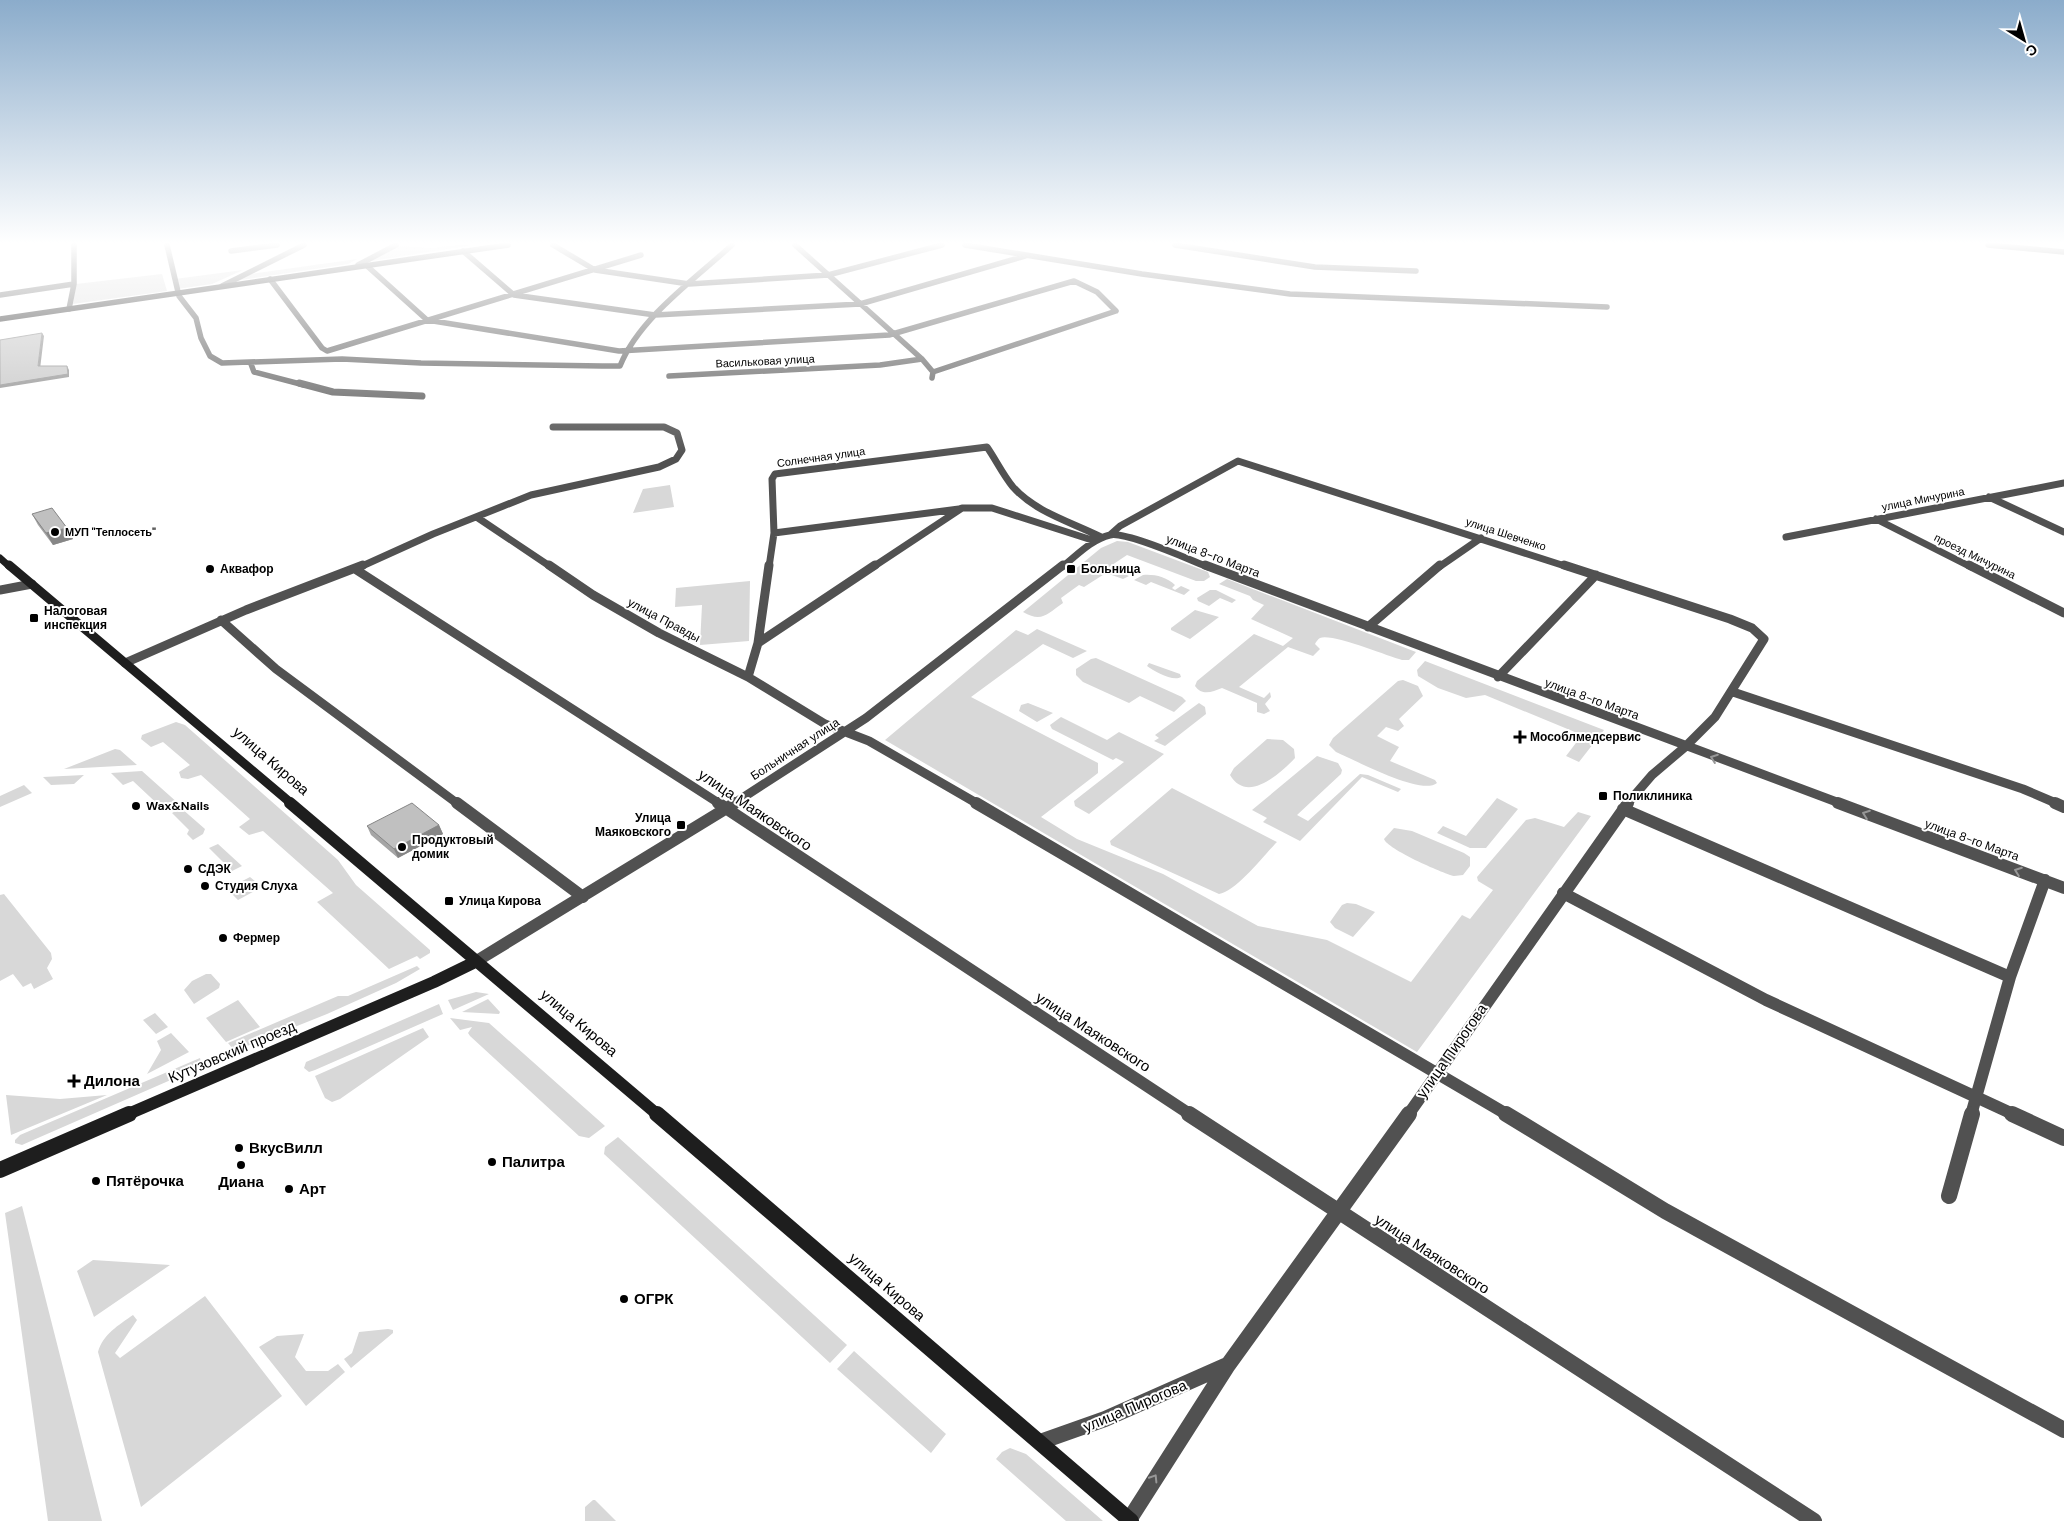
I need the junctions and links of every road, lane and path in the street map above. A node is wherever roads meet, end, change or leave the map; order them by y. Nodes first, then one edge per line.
1 (21, 316) edge
2 (195, 316) edge
3 (298, 316) edge
4 (420, 316) edge
5 (445, 316) edge
6 (654, 316) edge
7 (874, 316) edge
8 (956, 316) edge
9 (1104, 316) edge
10 (0, 319) edge
11 (428, 321) junction
12 (895, 334) junction
13 (626, 351) junction
14 (922, 360) junction
15 (250, 364) junction
16 (669, 376) dead end
17 (422, 396) dead end
18 (553, 427) dead end
19 (2064, 483) edge
20 (1988, 497) junction
21 (962, 508) junction
22 (478, 518) junction
23 (1876, 519) junction
24 (2064, 532) edge
25 (774, 533) junction
26 (1111, 534) junction
27 (1786, 537) dead end
28 (1481, 538) junction
29 (1098, 539) junction
30 (0, 558) edge
31 (356, 569) junction
32 (1596, 575) junction
33 (32, 584) junction
34 (0, 590) edge
35 (2064, 613) edge
36 (220, 620) junction
37 (1368, 628) junction
38 (1764, 636) joint
39 (758, 644) junction
40 (125, 662) junction
41 (748, 677) junction
42 (1498, 677) junction
43 (1732, 692) junction
44 (846, 731) junction
45 (1685, 747) junction
46 (2064, 808) edge
47 (1623, 809) junction
48 (725, 810) junction
49 (2045, 880) junction
50 (2064, 888) edge
51 (1563, 893) junction
52 (582, 897) junction
53 (475, 962) junction
54 (2010, 977) junction
55 (1437, 1072) junction
56 (1977, 1097) junction
57 (2064, 1138) edge
58 (0, 1170) edge
59 (1950, 1196) dead end
60 (1339, 1213) junction
61 (1228, 1365) junction
62 (2064, 1430) edge
63 (1040, 1442) junction
64 (1130, 1520) edge
65 (1814, 1521) edge

1 - 10 street
2 - 15 street
3 - 11 street
4 - 11 street
5 - 11 street
6 - 13 street
7 - 12 street
8 - 12 street
9 - 14 street
11 - 13 street
12 - 13 street
12 - 14 street
13 - 15 street
14 - 16 street, Васильковая улица
15 - 17 street
18 - 22 street
19 - 20 street, улица Мичурина
20 - 23 street, улица Мичурина
20 - 24 street
21 - 25 street
21 - 29 street
21 - 39 street
22 - 31 street
22 - 41 street, улица Правды
23 - 27 street, улица Мичурина
23 - 35 street, проезд Мичурина
25 - 29 street, Солнечная улица
25 - 39 street, Солнечная улица
26 - 28 street, улица Шевченко
26 - 29 street, Больничная улица
26 - 37 street, улица 8-го Марта
28 - 32 street, улица Шевченко
28 - 37 street
29 - 44 street, Больничная улица
30 - 33 street, улица Кирова
31 - 36 street
31 - 48 street, улица Маяковского
32 - 38 street, улица Шевченко
32 - 42 street
33 - 34 street
33 - 40 street, улица Кирова
36 - 40 street
36 - 52 street
37 - 42 street, улица 8-го Марта
38 - 43 street, улица Пирогова
39 - 41 street, Солнечная улица
40 - 53 street, улица Кирова
41 - 44 street, улица Правды
42 - 45 street, улица 8-го Марта
43 - 45 street, улица Пирогова
43 - 46 street
44 - 48 street, Больничная улица
44 - 55 street, улица Правды
45 - 47 street, улица Пирогова
49 -> 45 street, улица 8-го Марта
47 - 51 street, улица Пирогова
47 - 54 street
48 - 52 street, Больничная улица
48 - 60 street, улица Маяковского
49 - 50 street, улица 8-го Марта
49 - 54 street
51 - 55 street, улица Пирогова
51 - 56 street
52 - 53 street, Больничная улица
53 - 58 street, Кутузовский проезд
53 - 63 street, улица Кирова
54 - 56 street
55 - 60 street, улица Пирогова
55 - 62 street, улица Правды
56 - 57 street
56 - 59 street
60 - 61 street, улица Пирогова
60 - 65 street, улица Маяковского
61 - 63 street, улица Пирогова
64 -> 61 street, улица Пирогова
63 - 64 street, улица Кирова

